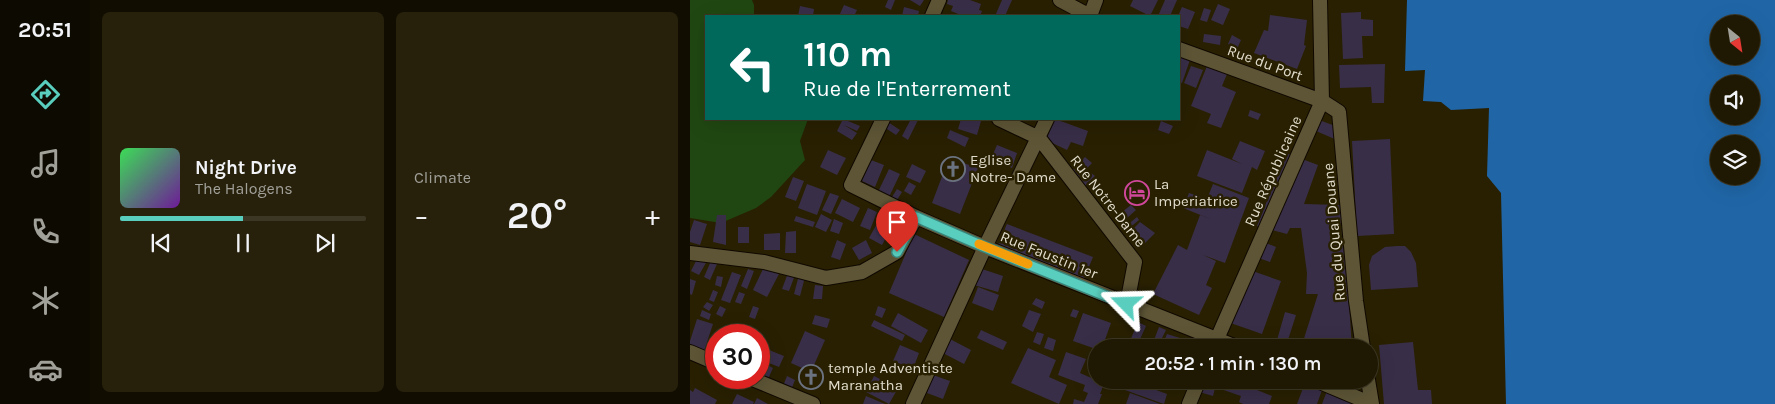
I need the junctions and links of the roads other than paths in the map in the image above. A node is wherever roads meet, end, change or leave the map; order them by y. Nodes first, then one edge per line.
1 (940, 0) edge
2 (1060, 0) edge
3 (1096, 0) edge
4 (1320, 0) edge
5 (932, 15) edge
6 (1088, 15) edge
7 (1090, 15) edge
8 (1180, 49) edge
9 (1322, 101) junction
10 (1339, 112) joint
11 (883, 120) edge
12 (1001, 120) edge
13 (1047, 120) edge
14 (1039, 138) junction
15 (916, 217) junction
16 (985, 247) junction
17 (690, 253) edge
18 (1126, 304) junction
19 (1206, 339) edge
20 (1217, 339) edge
21 (1362, 339) edge
22 (690, 352) edge
23 (705, 358) edge
24 (770, 387) edge
25 (1195, 389) edge
26 (1336, 389) edge
27 (1370, 389) edge
28 (806, 403) edge
29 (913, 404) edge
30 (1189, 404) edge
31 (1372, 404) edge

1 - 5 street
2 - 6 street
3 - 7 street
4 - 9 street, Rue Républicaine
8 - 9 street, Rue du Port
9 - 10 street, Rue du Port
9 - 20 street, Rue Républicaine
10 - 21 street, Rue du Quai Douane
11 - 15 street, Rue Faustin 1er
12 - 14 street, Rue Notre-Dame
13 - 14 street
14 - 16 street
14 - 18 street, Rue Notre-Dame
15 - 16 street, Rue Faustin 1er
15 - 17 street
16 - 18 street, Rue Faustin 1er
16 - 29 street
18 - 19 street, Rue Faustin 1er
22 - 23 street
24 - 28 street
25 - 30 street
26 - 31 street
27 - 31 street

